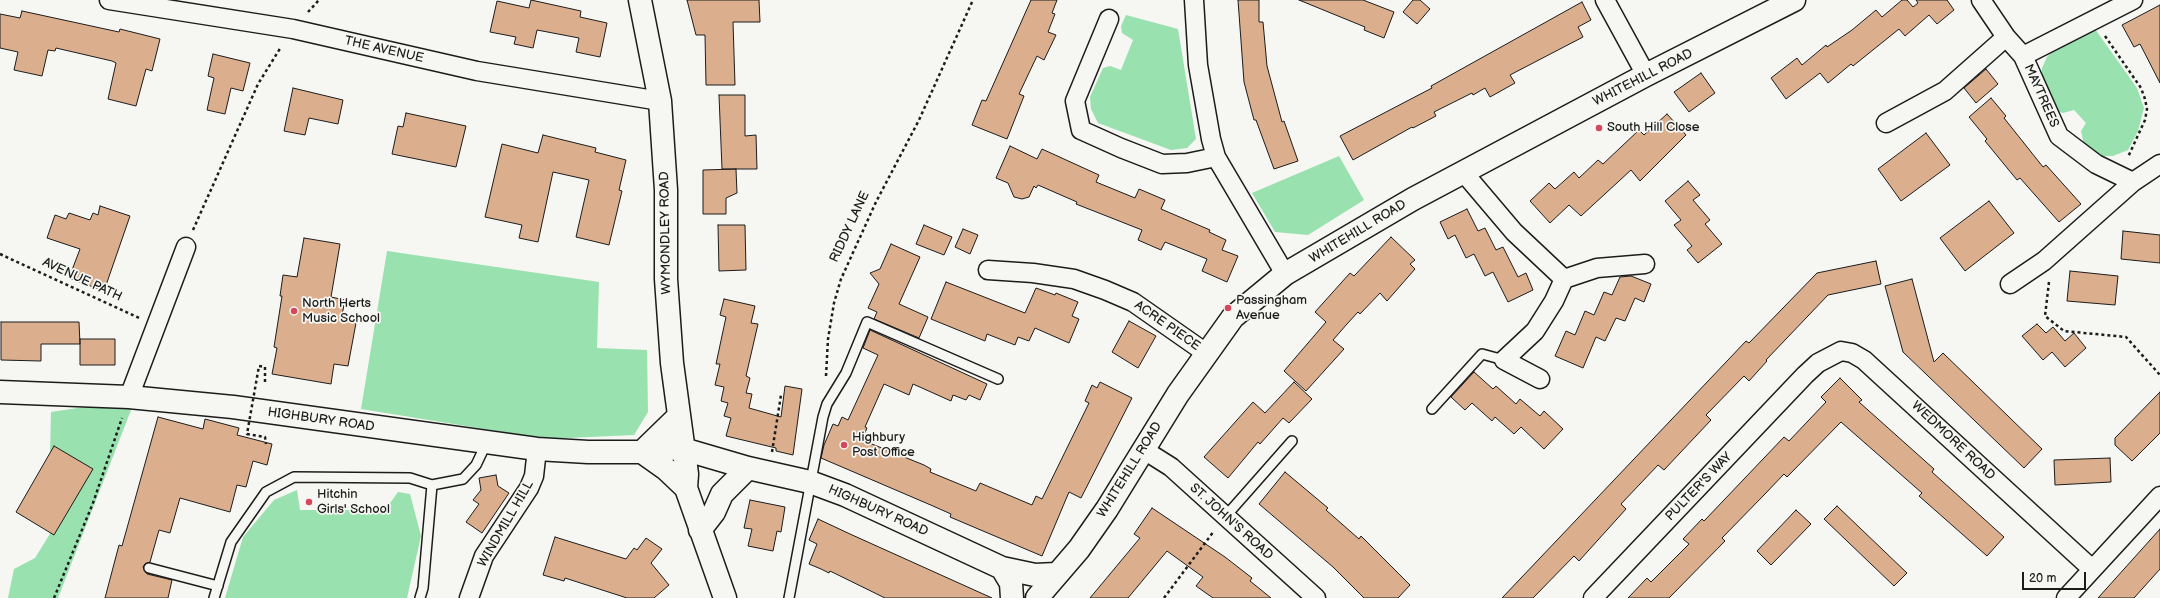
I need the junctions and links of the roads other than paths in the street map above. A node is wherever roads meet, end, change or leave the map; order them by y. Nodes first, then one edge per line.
1 (109, 0) edge
2 (640, 0) edge
3 (1194, 0) edge
4 (1605, 0) edge
5 (1794, 0) edge
6 (1981, 0) edge
7 (2133, 0) edge
8 (1108, 19) dead end
9 (2006, 37) junction
10 (2023, 56) junction
11 (1646, 75) junction
12 (660, 101) junction
13 (1886, 123) dead end
14 (1216, 157) junction
15 (2160, 164) edge
16 (1464, 173) junction
17 (2126, 178) junction
18 (186, 247) road end
19 (1645, 264) dead end
20 (988, 270) dead end
21 (1285, 274) junction
22 (1564, 279) junction
23 (2010, 284) dead end
24 (1206, 353) junction
25 (1504, 360) junction
26 (1805, 375) joint
27 (998, 379) dead end
28 (1540, 379) dead end
29 (0, 392) edge
30 (126, 406) junction
31 (1432, 409) dead end
32 (678, 416) junction
33 (487, 441) junction
34 (1292, 441) dead end
35 (537, 448) junction
36 (682, 449) junction
37 (1144, 450) junction
38 (642, 452) junction
39 (758, 471) junction
40 (810, 482) junction
41 (432, 485) junction
42 (686, 488) junction
43 (2160, 496) edge
44 (1225, 517) junction
45 (700, 530) junction
46 (149, 568) dead end
47 (1002, 568) junction
48 (2092, 569) junction
49 (1056, 574) junction
50 (218, 586) junction
51 (214, 598) edge
52 (420, 598) edge
53 (469, 598) edge
54 (725, 598) edge
55 (789, 598) edge
56 (1012, 598) edge
57 (1037, 598) edge
58 (1316, 598) edge
59 (1593, 598) edge
60 (2066, 598) edge

1 - 12 street, THE AVENUE
2 - 12 street, WYMONDLEY ROAD
3 - 14 street
4 - 11 street
5 - 11 street, WHITEHILL ROAD
6 - 9 street, MAYTREES
7 - 10 street, MAYTREES
8 - 14 street
9 - 10 street, MAYTREES
9 - 13 street
10 - 17 street, MAYTREES
11 - 16 street, WHITEHILL ROAD
12 - 32 street, WYMONDLEY ROAD
14 - 21 street
15 - 17 street
16 - 21 street, WHITEHILL ROAD
16 - 22 street
17 - 23 street
18 - 30 street
19 - 22 street
20 - 24 street, ACRE PIECE
21 - 24 street, WHITEHILL ROAD
22 - 25 street
24 - 37 street, WHITEHILL ROAD
25 - 28 street
25 - 31 lane
26 - 48 street, WEDMORE ROAD
26 - 59 street, PULTER'S WAY
27 - 40 lane
29 - 30 street, HIGHBURY ROAD
30 - 33 street, HIGHBURY ROAD
32 - 36 street, WYMONDLEY ROAD
32 - 38 street
33 - 35 street, HIGHBURY ROAD
33 - 41 lane
34 - 44 lane
35 - 38 street, HIGHBURY ROAD
35 - 53 street, WINDMILL HILL
36 - 38 street, HIGHBURY ROAD
36 - 39 street, HIGHBURY ROAD
36 - 42 street, WYMONDLEY ROAD
37 - 44 street, ST. JOHN'S ROAD
37 - 49 street, WHITEHILL ROAD
38 - 42 street
39 - 40 street, HIGHBURY ROAD
39 - 45 street
40 - 47 street, HIGHBURY ROAD
40 - 55 lane
41 - 50 lane
41 - 52 lane
42 - 45 street
43 - 48 street
44 - 58 street, ST. JOHN'S ROAD
45 - 54 street
46 - 50 lane
47 - 49 street, HIGHBURY ROAD
47 - 56 street
48 - 60 street
49 - 57 street, WHITEHILL ROAD
50 - 51 lane

